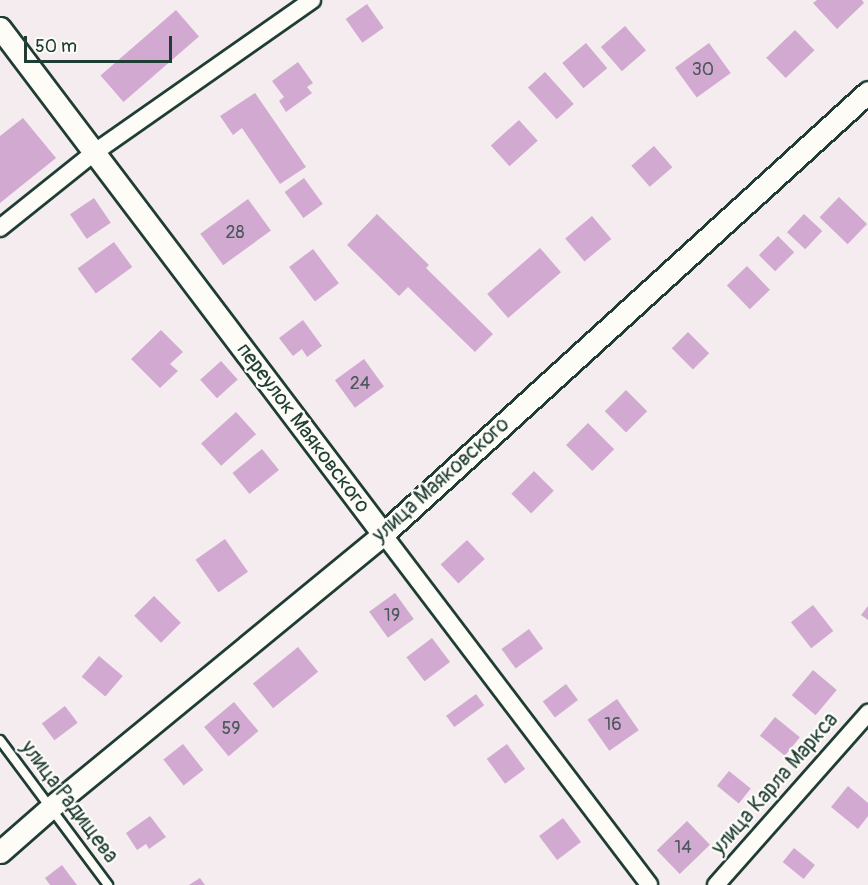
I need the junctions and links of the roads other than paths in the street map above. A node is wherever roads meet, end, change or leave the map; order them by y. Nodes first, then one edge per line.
1 (312, 0) edge
2 (0, 27) edge
3 (868, 92) edge
4 (95, 152) junction
5 (0, 228) edge
6 (383, 534) junction
7 (868, 712) edge
8 (0, 740) edge
9 (50, 808) junction
10 (0, 852) edge
11 (108, 885) edge
12 (649, 885) edge
13 (716, 885) edge

1 - 4 street
2 - 4 street, переулок Маяковского
3 - 6 street, улица Маяковского
4 - 5 street
4 - 6 street, переулок Маяковского
6 - 9 street, улица Маяковского
6 - 12 street, переулок Маяковского
7 - 13 street, улица Карла Маркса
8 - 9 lane, улица Радищева
9 - 10 street, улица Маяковского
9 - 11 lane, улица Радищева

